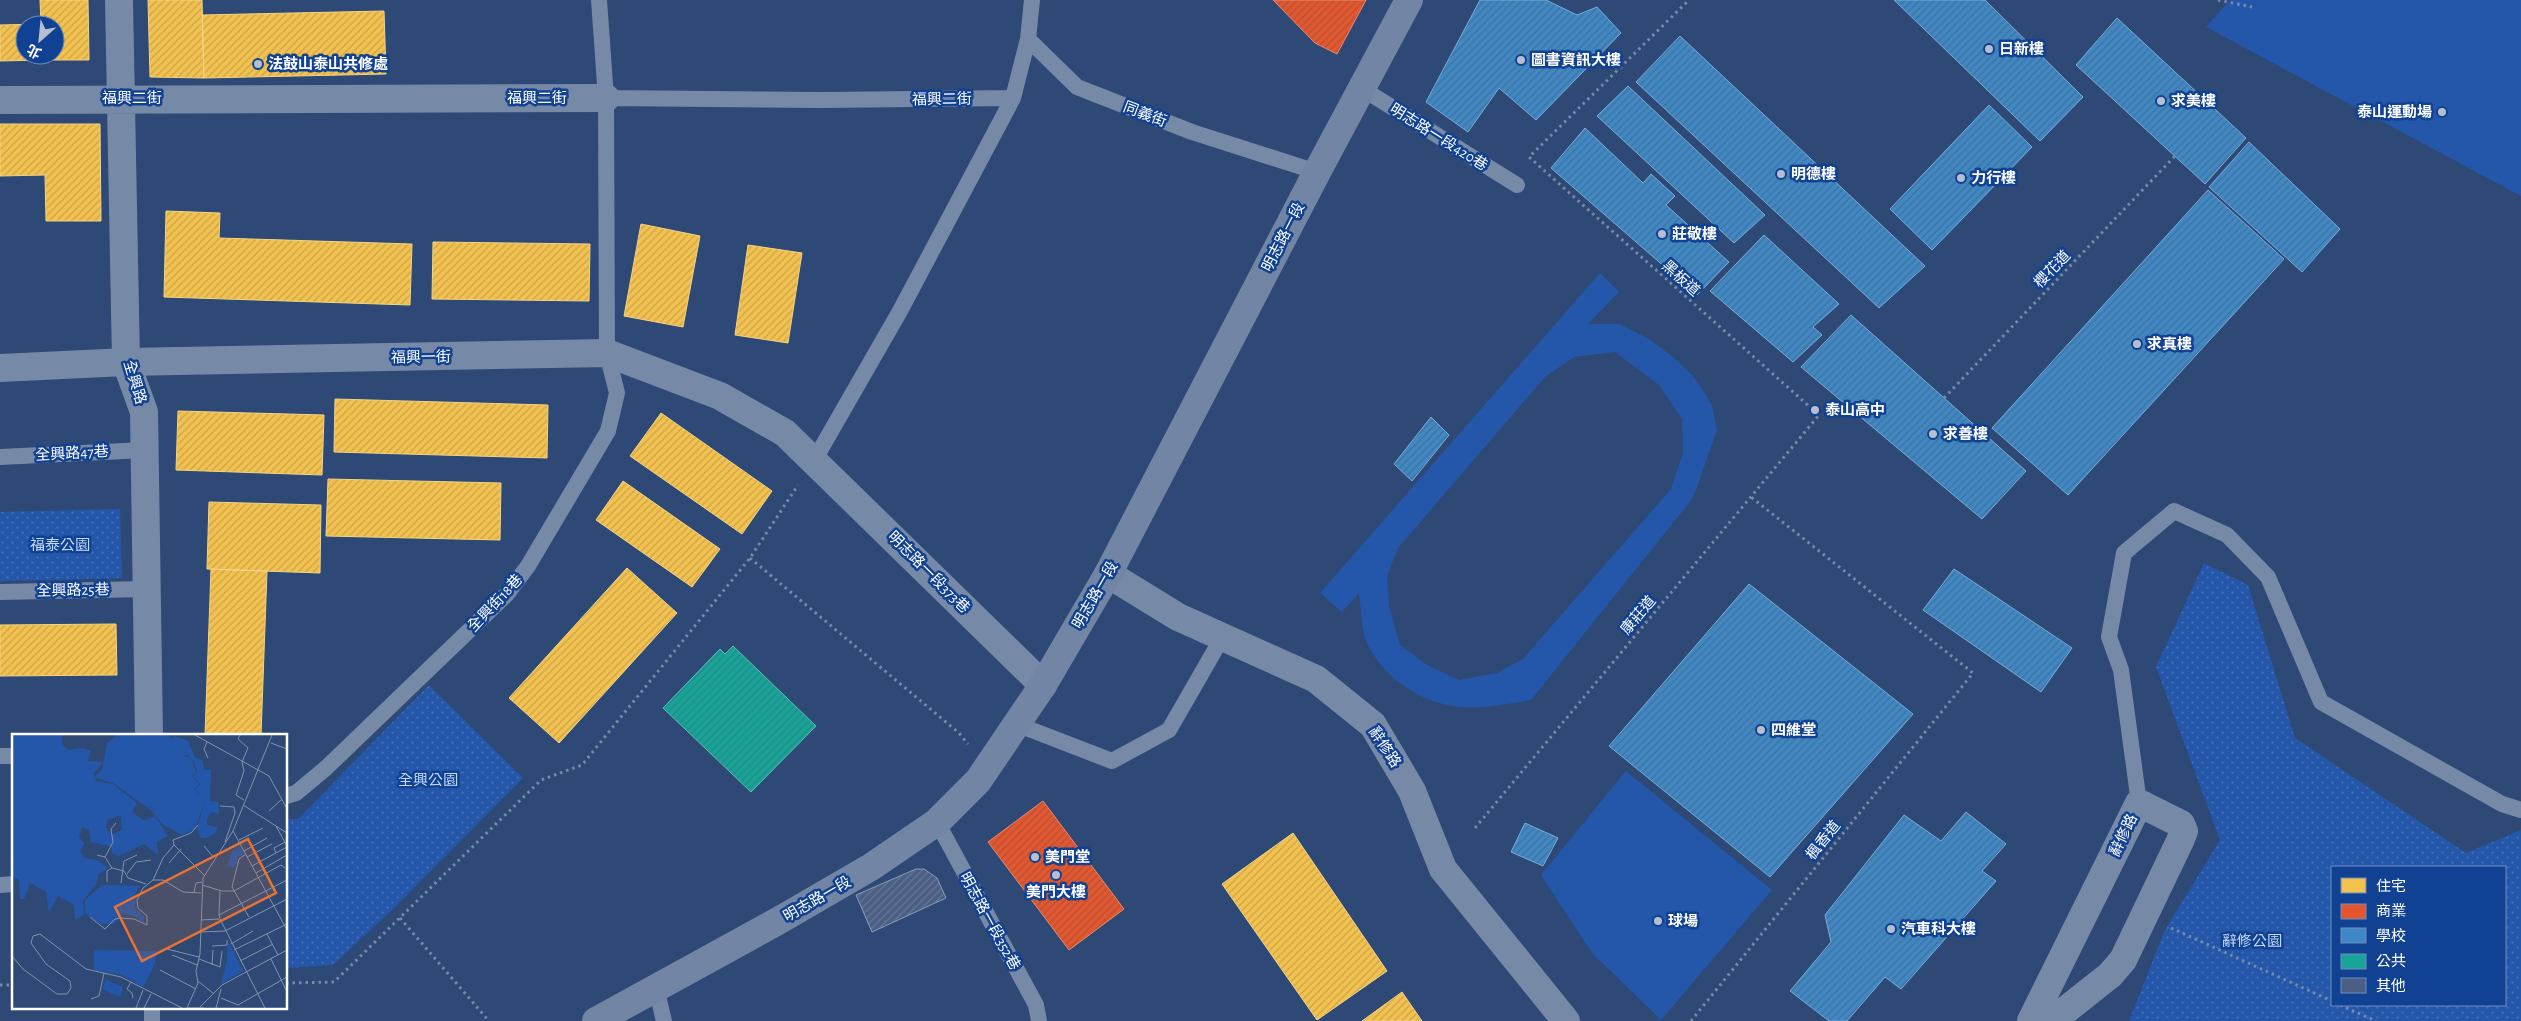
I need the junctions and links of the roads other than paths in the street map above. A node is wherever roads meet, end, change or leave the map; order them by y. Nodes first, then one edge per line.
1 (119, 0) edge
2 (599, 0) edge
3 (1032, 0) edge
4 (1409, 0) edge
5 (1028, 39) junction
6 (1362, 88) junction
7 (121, 98) junction
8 (606, 98) junction
9 (1013, 98) junction
10 (0, 100) edge
11 (1317, 172) junction
12 (1518, 185) dead end
13 (607, 354) junction
14 (126, 362) junction
15 (0, 368) edge
16 (145, 450) junction
17 (0, 457) edge
18 (814, 459) junction
19 (1108, 574) junction
20 (147, 588) junction
21 (0, 592) edge
22 (1223, 636) junction
23 (1043, 684) junction
24 (1016, 724) junction
25 (149, 734) edge
26 (288, 795) edge
27 (2138, 803) junction
28 (2521, 810) edge
29 (937, 822) junction
30 (656, 988) junction
31 (152, 1008) edge
32 (152, 1021) edge
33 (596, 1021) edge
34 (664, 1021) edge
35 (1039, 1021) edge
36 (1566, 1021) edge
37 (2031, 1021) edge
38 (2052, 1021) edge

1 - 7 street, 全興路
2 - 8 lane, 全興街18巷
3 - 5 lane
4 - 6 main road, 明志路一段
5 - 9 lane
5 - 11 lane, 同義街
6 - 11 main road, 明志路一段
6 - 12 lane, 明志路一段420巷
7 - 8 street, 福興二街
7 - 10 street, 福興二街
7 - 14 street, 全興路
8 - 9 lane, 福興二街
8 - 13 lane, 全興街18巷
9 - 18 lane
11 - 19 main road, 明志路一段
13 - 14 street, 福興一街
13 - 18 street, 福興一街
13 - 26 lane, 全興街18巷
14 - 15 street, 福興一街
14 - 16 street, 全興路
16 - 17 lane, 全興路47巷
16 - 20 street, 全興路
18 - 23 street, 明志路一段373巷
19 - 22 street, 辭修路
19 - 23 main road, 明志路一段
20 - 21 lane, 全興路25巷
20 - 25 street, 全興路
22 - 24 lane
22 - 36 street, 辭修路
23 - 24 main road, 明志路一段
24 - 29 main road, 明志路一段
27 - 28 lane
27 - 37 street, 辭修路
27 - 38 street, 辭修路
29 - 30 main road, 明志路一段
29 - 35 lane, 明志路一段352巷
30 - 33 main road, 明志路一段
30 - 34 lane
31 - 32 lane

